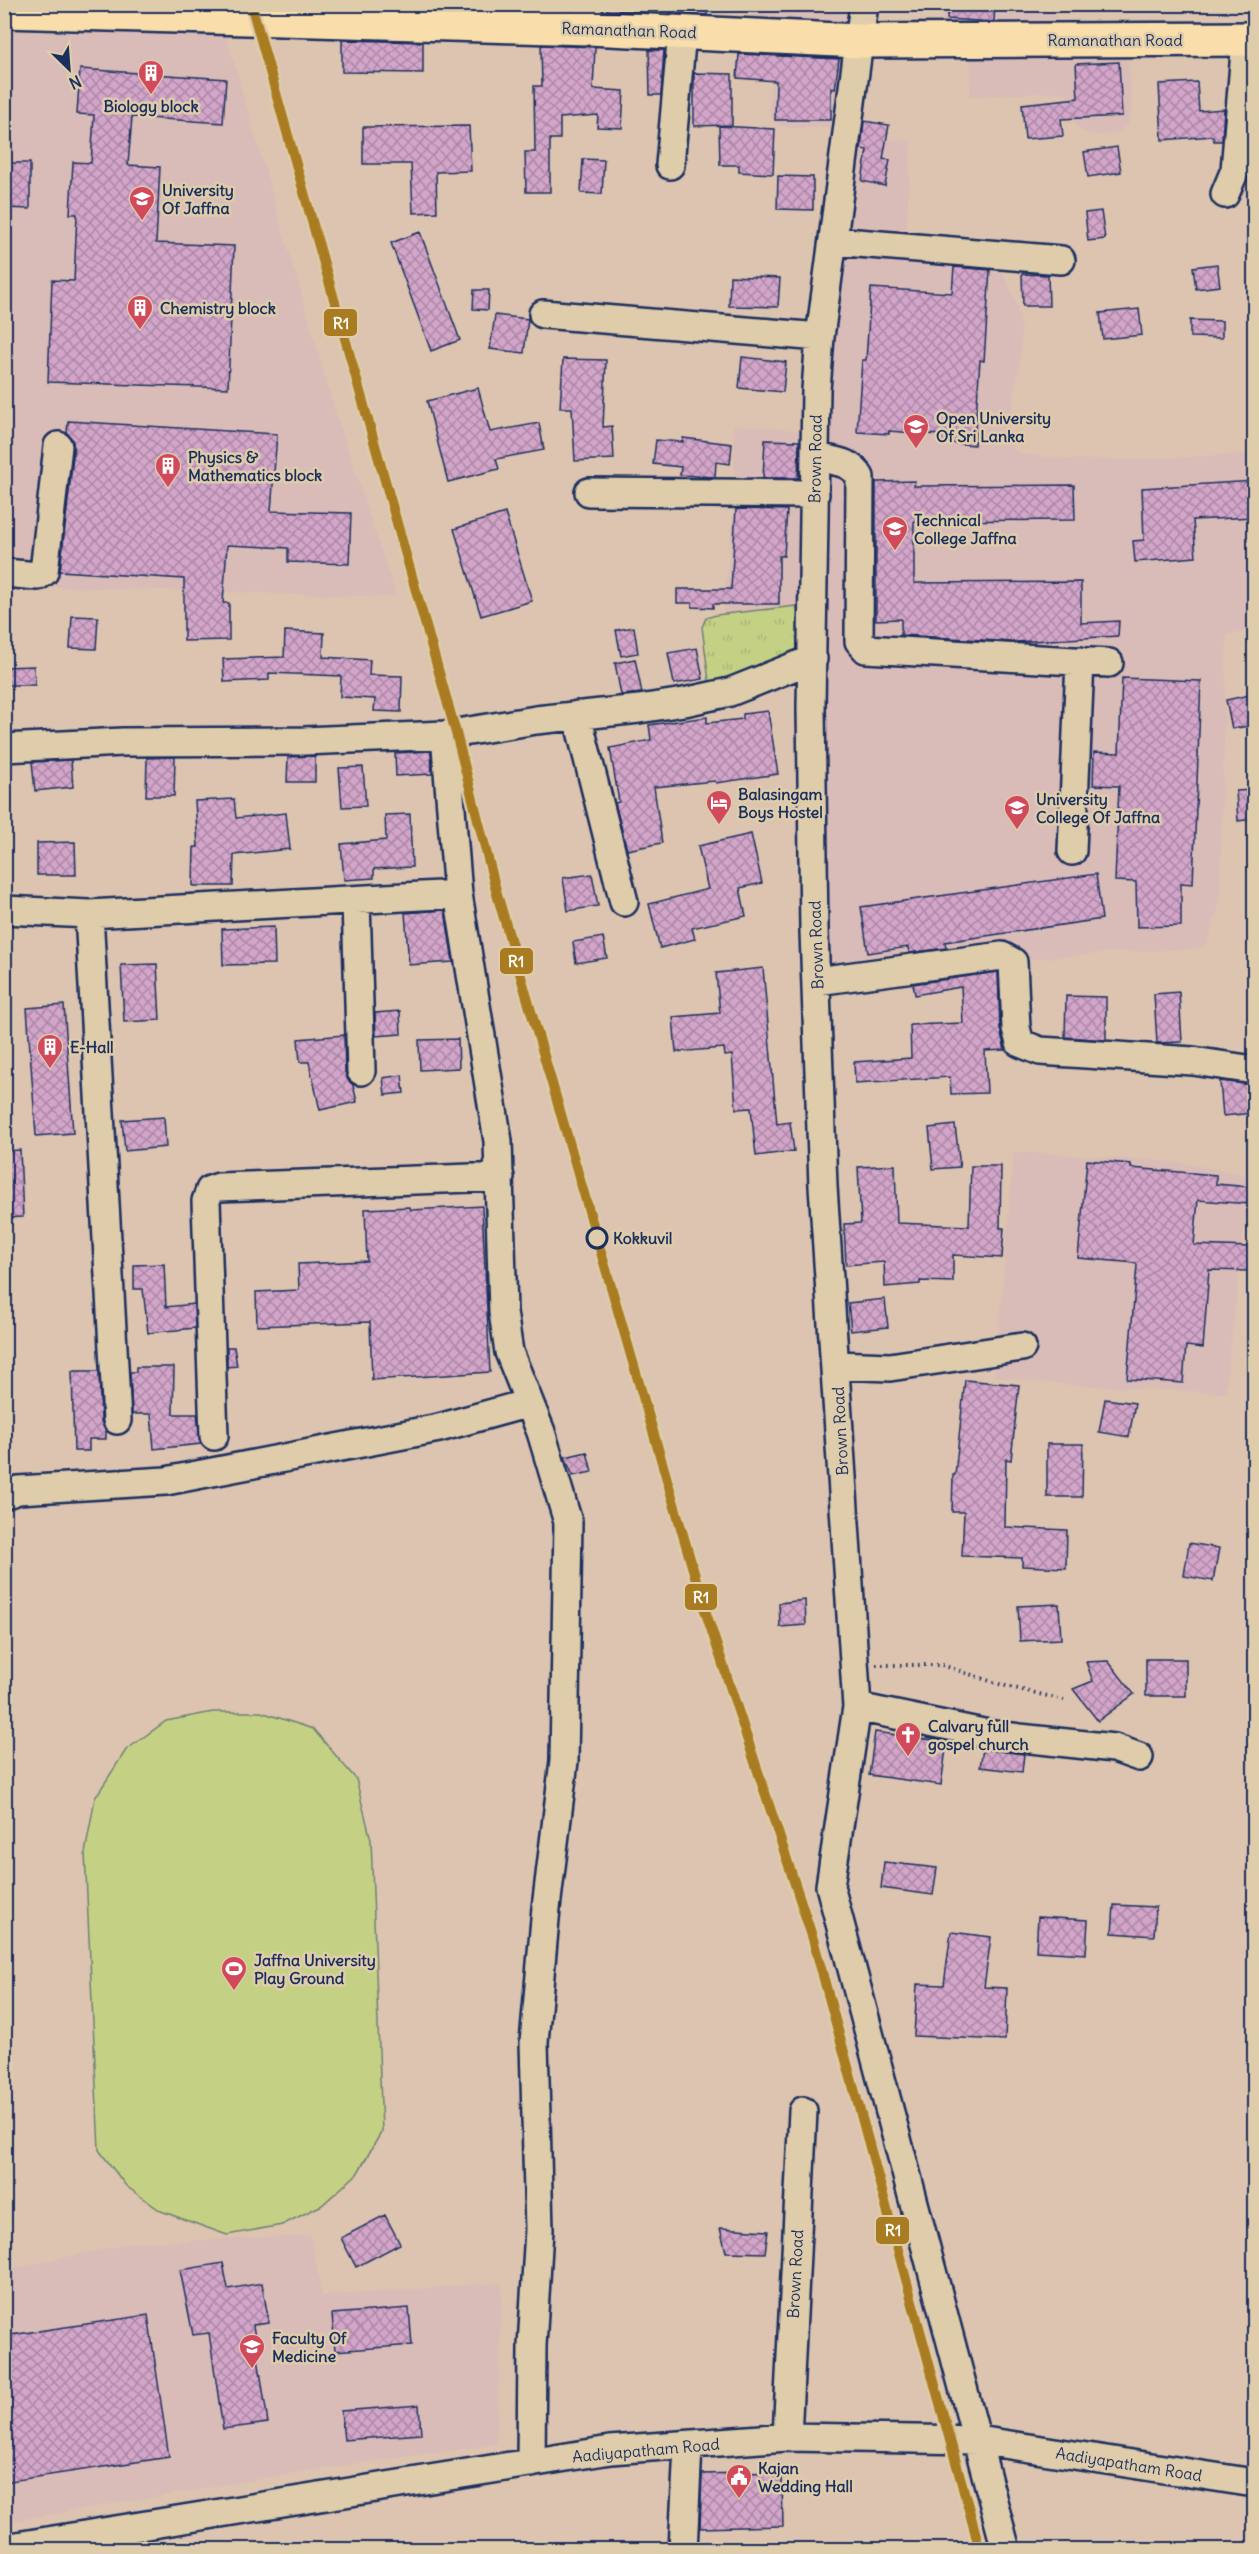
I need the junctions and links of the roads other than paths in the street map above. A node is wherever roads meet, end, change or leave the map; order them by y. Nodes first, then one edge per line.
1 (864, 4) edge
2 (4, 11) edge
3 (279, 12) edge
4 (588, 16) edge
5 (682, 32) junction
6 (1250, 39) edge
7 (858, 41) junction
8 (670, 165) dead end
9 (1225, 194) dead end
10 (833, 241) junction
11 (1061, 260) dead end
12 (543, 314) dead end
13 (820, 337) junction
14 (58, 446) dead end
15 (816, 457) junction
16 (589, 492) dead end
17 (815, 494) junction
18 (4, 573) edge
19 (813, 659) junction
20 (1080, 661) junction
21 (1109, 663) dead end
22 (577, 715) junction
23 (445, 735) junction
24 (4, 748) edge
25 (1072, 851) dead end
26 (458, 894) junction
27 (356, 901) junction
28 (624, 902) dead end
29 (4, 910) edge
30 (89, 914) junction
31 (817, 981) junction
32 (1254, 1070) edge
33 (361, 1071) dead end
34 (500, 1177) junction
35 (1022, 1347) dead end
36 (836, 1365) junction
37 (530, 1403) junction
38 (117, 1420) dead end
39 (214, 1436) dead end
40 (4, 1495) edge
41 (857, 1707) junction
42 (1139, 1757) dead end
43 (802, 2111) dead end
44 (787, 2437) junction
45 (978, 2440) junction
46 (688, 2446) junction
47 (531, 2463) junction
48 (1254, 2483) edge
49 (4, 2548) edge
50 (683, 2550) edge
51 (1006, 2550) edge

1 - 7 street, Brown Road
2 - 3 main road, Ramanathan Road
3 - 4 main road, Ramanathan Road
4 - 5 main road, Ramanathan Road
5 - 7 main road, Ramanathan Road
5 - 8 street
6 - 7 main road, Ramanathan Road
6 - 9 street
7 - 10 street, Brown Road
10 - 11 street
10 - 13 street, Brown Road
12 - 13 street
13 - 15 street, Brown Road
14 - 18 street
15 - 17 street, Brown Road
15 - 20 street
16 - 17 street
17 - 19 street, Brown Road
19 - 22 street
19 - 31 street, Brown Road
20 - 21 street
20 - 25 street
22 - 23 street
22 - 28 street
23 - 24 street
23 - 26 street
26 - 27 street
26 - 34 street
27 - 30 street
27 - 33 street
29 - 30 street
30 - 38 street
31 - 32 street
31 - 36 street, Brown Road
34 - 37 street
34 - 39 street
35 - 36 street
36 - 41 street, Brown Road
37 - 40 street
37 - 47 street
41 - 42 street
41 - 45 street, Brown Road
43 - 44 street, Brown Road
44 - 45 street, Aadiyapatham Road
44 - 46 street, Aadiyapatham Road
45 - 48 street, Aadiyapatham Road
45 - 51 street
46 - 47 street, Aadiyapatham Road
46 - 50 street
47 - 49 street, Aadiyapatham Road

